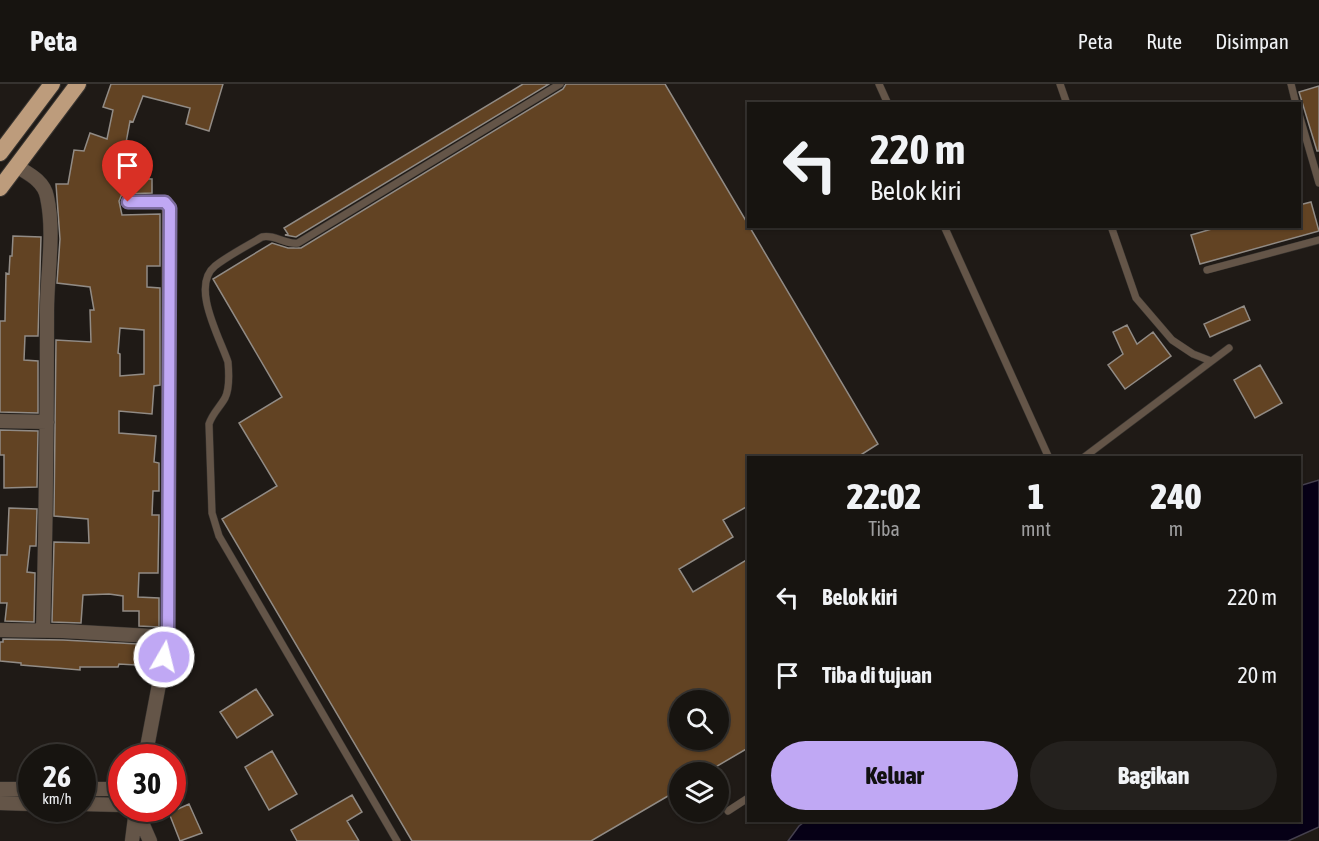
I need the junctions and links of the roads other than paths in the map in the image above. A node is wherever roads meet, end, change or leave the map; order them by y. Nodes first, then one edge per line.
1 (52, 84) edge
2 (78, 84) edge
3 (560, 84) edge
4 (879, 84) edge
5 (1060, 84) edge
6 (1291, 84) edge
7 (887, 102) edge
8 (1066, 102) edge
9 (1296, 102) edge
10 (1301, 121) edge
11 (0, 153) edge
12 (16, 166) junction
13 (1319, 183) edge
14 (0, 188) edge
15 (128, 202) dead end
16 (945, 228) edge
17 (1112, 228) edge
18 (1319, 240) edge
19 (1207, 270) dead end
20 (1228, 348) dead end
21 (1211, 361) junction
22 (0, 421) edge
23 (47, 422) junction
24 (1048, 456) edge
25 (1086, 456) edge
26 (0, 630) edge
27 (43, 630) junction
28 (168, 637) junction
29 (148, 744) edge
30 (0, 789) edge
31 (18, 789) edge
32 (747, 799) edge
33 (0, 803) edge
34 (18, 804) edge
35 (729, 810) edge
36 (134, 822) edge
37 (142, 822) edge
38 (132, 841) edge
39 (150, 841) edge
40 (397, 841) edge

1 - 11 highway
2 - 12 highway
3 - 40 lane
4 - 7 lane
5 - 8 lane
6 - 9 lane
10 - 13 lane
12 - 14 highway
12 - 23 street
15 - 28 street
16 - 24 lane
17 - 21 lane
18 - 19 lane
20 - 21 lane
21 - 25 lane
22 - 23 street
23 - 27 street
26 - 27 street
27 - 28 street
28 - 29 street
30 - 31 street
32 - 35 lane
33 - 34 street
36 - 38 street
37 - 39 street

